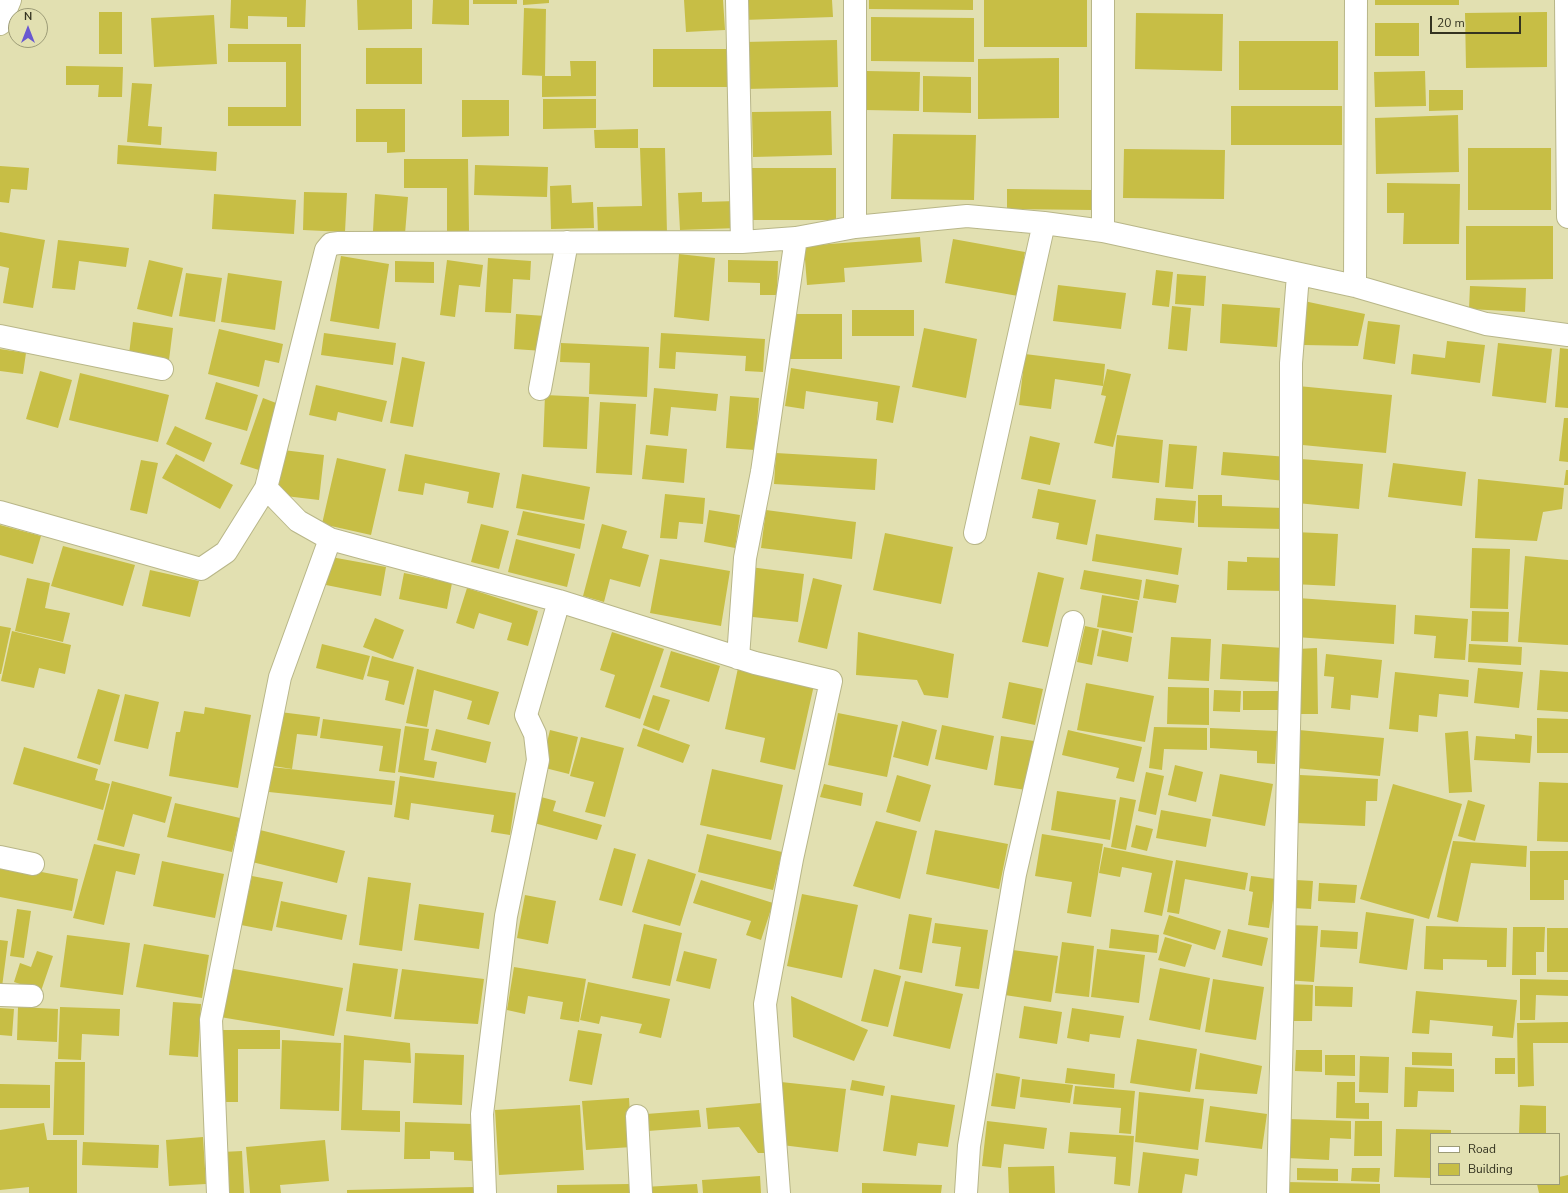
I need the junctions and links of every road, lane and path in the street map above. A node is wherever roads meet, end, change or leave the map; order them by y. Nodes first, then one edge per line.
1 (10, 0) edge
2 (737, 0) edge
3 (855, 0) edge
4 (1103, 0) edge
5 (1356, 0) edge
6 (1566, 0) edge
7 (0, 24) edge
8 (1568, 217) edge
9 (1044, 223) junction
10 (855, 227) junction
11 (1103, 231) junction
12 (796, 238) junction
13 (567, 242) junction
14 (742, 242) junction
15 (1298, 275) junction
16 (1355, 286) junction
17 (1568, 335) edge
18 (0, 336) edge
19 (162, 369) dead end
20 (540, 388) dead end
21 (266, 488) junction
22 (0, 512) edge
23 (975, 533) dead end
24 (330, 539) junction
25 (559, 601) junction
26 (1073, 622) dead end
27 (738, 658) junction
28 (0, 857) edge
29 (33, 864) dead end
30 (0, 995) edge
31 (32, 996) dead end
32 (636, 1116) dead end
33 (218, 1193) edge
34 (485, 1193) edge
35 (641, 1193) edge
36 (779, 1193) edge
37 (966, 1193) edge
38 (1278, 1193) edge

1 - 7 street
2 - 14 street
3 - 10 street
4 - 11 street
5 - 16 street
6 - 8 street
9 - 10 street
9 - 11 street
9 - 23 street
10 - 12 street
11 - 15 street
12 - 14 street
12 - 27 street
13 - 14 street
13 - 20 street
13 - 21 street
15 - 16 street
15 - 38 street
16 - 17 street
18 - 19 street
21 - 22 street
21 - 24 street
24 - 25 street
24 - 33 street
25 - 27 street
25 - 34 street
26 - 37 street
27 - 36 street
28 - 29 street
30 - 31 street
32 - 35 street

